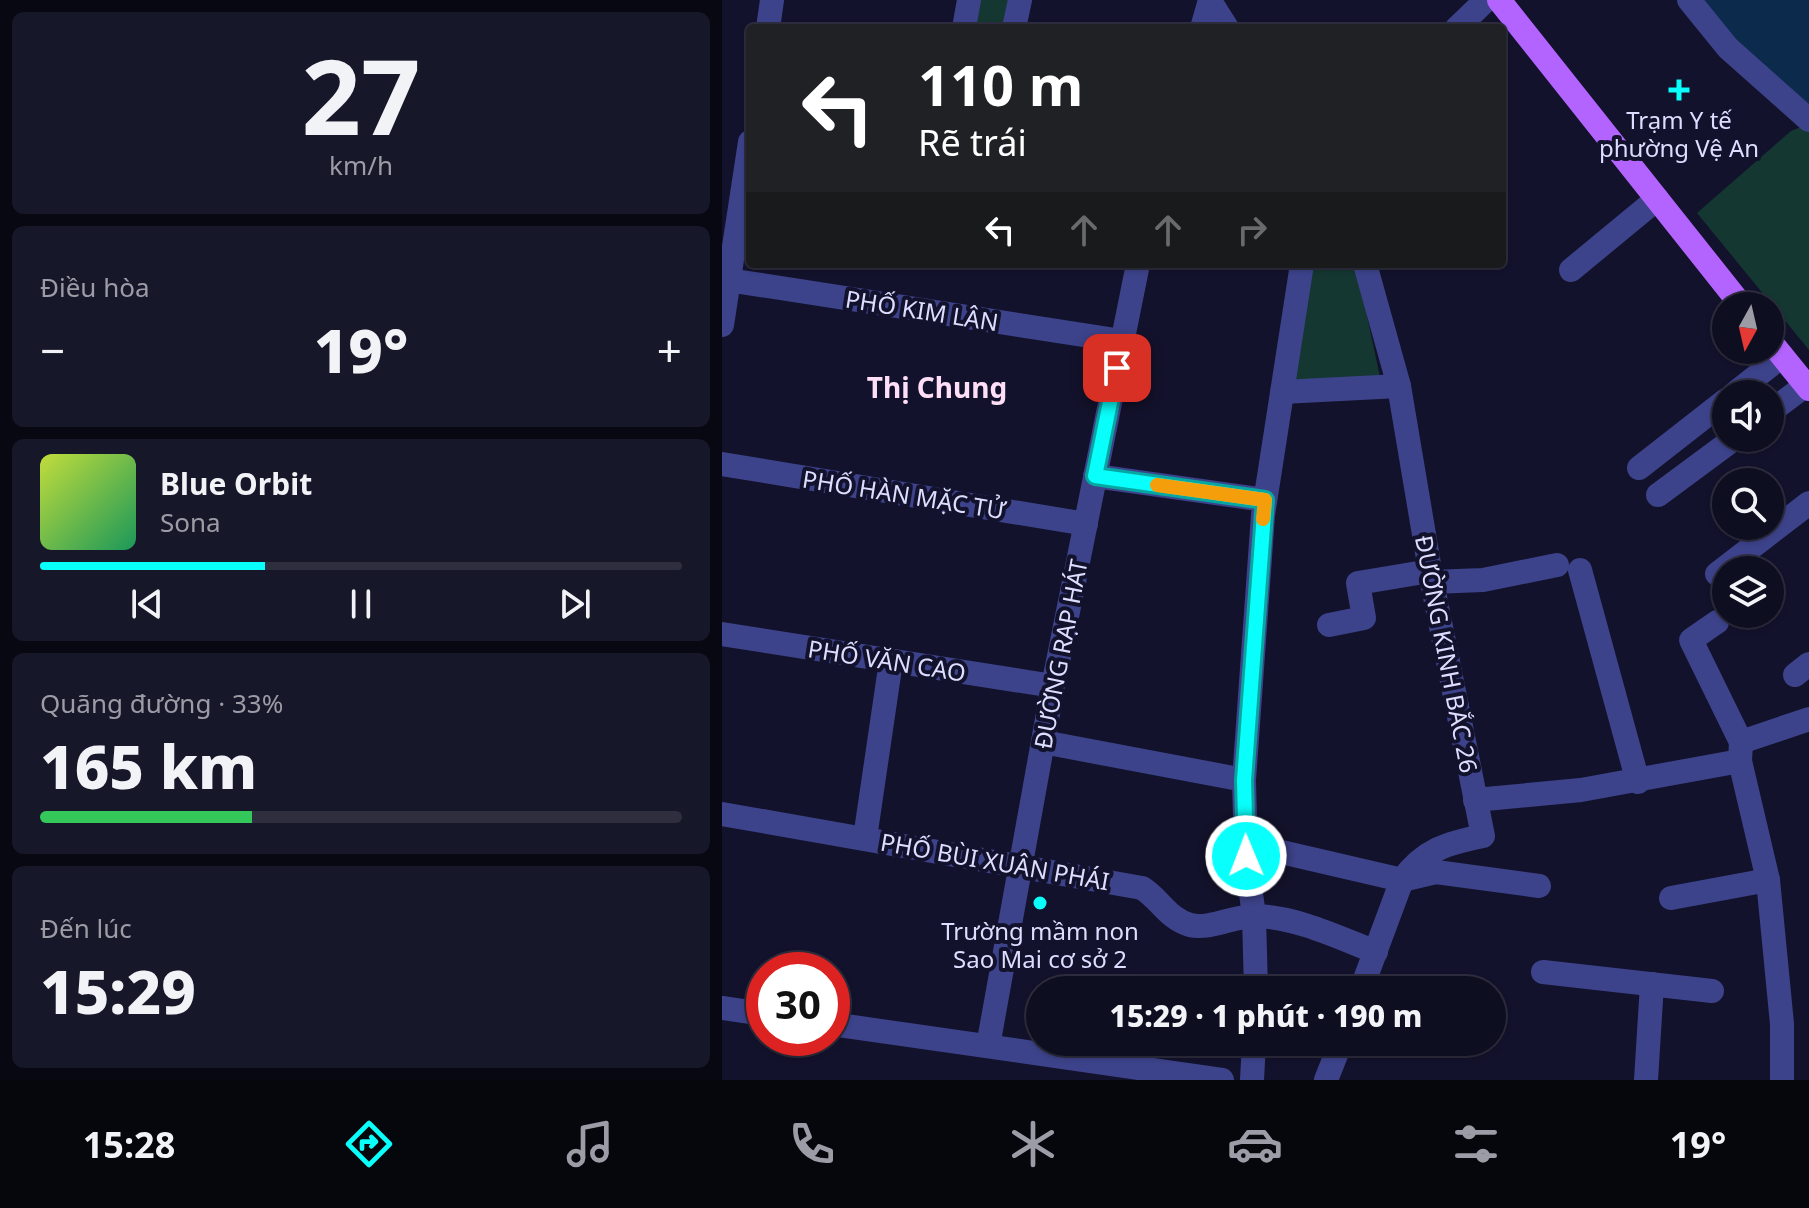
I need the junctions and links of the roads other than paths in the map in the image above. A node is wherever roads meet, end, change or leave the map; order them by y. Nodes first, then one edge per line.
1 (772, 0) edge
2 (969, 0) edge
3 (1020, 0) edge
4 (1210, 0) edge
5 (1486, 0) edge
6 (1499, 0) edge
7 (1689, 0) edge
8 (769, 24) edge
9 (965, 24) edge
10 (1015, 24) edge
11 (1203, 24) edge
12 (1225, 24) edge
13 (1461, 24) edge
14 (1809, 120) edge
15 (746, 164) edge
16 (1657, 199) junction
17 (1137, 268) edge
18 (1301, 268) edge
19 (1366, 268) edge
20 (1571, 270) dead end
21 (725, 279) edge
22 (1731, 292) edge
23 (722, 325) edge
24 (1122, 341) junction
25 (1784, 359) edge
26 (1762, 364) edge
27 (1747, 380) edge
28 (1399, 386) junction
29 (1807, 387) edge
30 (1282, 392) junction
31 (1784, 403) edge
32 (1712, 411) edge
33 (1716, 452) edge
34 (722, 464) edge
35 (1639, 468) dead end
36 (1095, 476) junction
37 (1658, 495) dead end
38 (1265, 500) junction
39 (1809, 503) edge
40 (1086, 524) junction
41 (1740, 556) edge
42 (1431, 576) junction
43 (1329, 625) dead end
44 (1712, 625) edge
45 (722, 634) edge
46 (891, 661) junction
47 (1053, 686) junction
48 (1809, 719) edge
49 (1043, 742) junction
50 (1740, 751) junction
51 (1244, 780) junction
52 (1638, 782) junction
53 (1475, 800) junction
54 (722, 814) edge
55 (865, 838) junction
56 (1277, 851) dead end
57 (1018, 866) junction
58 (1402, 880) junction
59 (1768, 880) junction
60 (1539, 886) dead end
61 (1671, 898) dead end
62 (1254, 916) junction
63 (1376, 952) junction
64 (1543, 972) dead end
65 (1256, 976) edge
66 (1367, 976) edge
67 (1652, 984) junction
68 (1712, 991) dead end
69 (722, 1008) edge
70 (746, 1011) edge
71 (850, 1027) edge
72 (988, 1046) junction
73 (1253, 1056) edge
74 (1335, 1056) edge
75 (1222, 1080) edge
76 (1252, 1080) edge
77 (1326, 1080) edge
78 (1646, 1080) edge
79 (1782, 1080) edge

1 - 8 street
2 - 9 street
3 - 10 street
4 - 11 street
4 - 12 street
5 - 13 street
6 - 16 main road
7 - 14 street
15 - 21 street
16 - 20 street
16 - 22 main road
17 - 24 street, ĐƯỜNG RẠP HÁT
18 - 30 street
19 - 28 street, ĐƯỜNG KINH BẮC 26
21 - 23 street
21 - 24 street, PHỐ KIM LÂN
24 - 36 street, ĐƯỜNG RẠP HÁT
25 - 29 main road
26 - 27 street
28 - 30 street
28 - 42 street, ĐƯỜNG KINH BẮC 26
29 - 31 street
30 - 38 street
32 - 35 street
33 - 37 street
34 - 40 street, PHỐ HÀN MẶC TỬ
36 - 38 street
36 - 40 street, ĐƯỜNG RẠP HÁT
38 - 51 street
39 - 41 street
40 - 47 street, ĐƯỜNG RẠP HÁT
42 - 43 street
42 - 52 street
42 - 53 street, ĐƯỜNG KINH BẮC 26
44 - 50 street
45 - 46 street, PHỐ VĂN CAO
46 - 47 street, PHỐ VĂN CAO
46 - 55 street
47 - 49 street, ĐƯỜNG RẠP HÁT
48 - 50 street
49 - 51 street
49 - 57 street, ĐƯỜNG RẠP HÁT
50 - 52 street
50 - 59 street
51 - 62 street
52 - 53 street
53 - 58 street, ĐƯỜNG KINH BẮC 26
54 - 55 street, PHỐ BÙI XUÂN PHÁI
55 - 57 street, PHỐ BÙI XUÂN PHÁI
56 - 58 street
57 - 62 street, PHỐ BÙI XUÂN PHÁI
57 - 72 street, ĐƯỜNG RẠP HÁT
58 - 60 street
58 - 63 street, ĐƯỜNG KINH BẮC 26
59 - 61 street
59 - 79 street
62 - 63 street, PHỐ BÙI XUÂN PHÁI
62 - 65 street
63 - 66 street, ĐƯỜNG KINH BẮC 26
64 - 67 street
67 - 68 street
67 - 78 street
69 - 70 street
71 - 72 street
72 - 75 street
73 - 76 street
74 - 77 street

